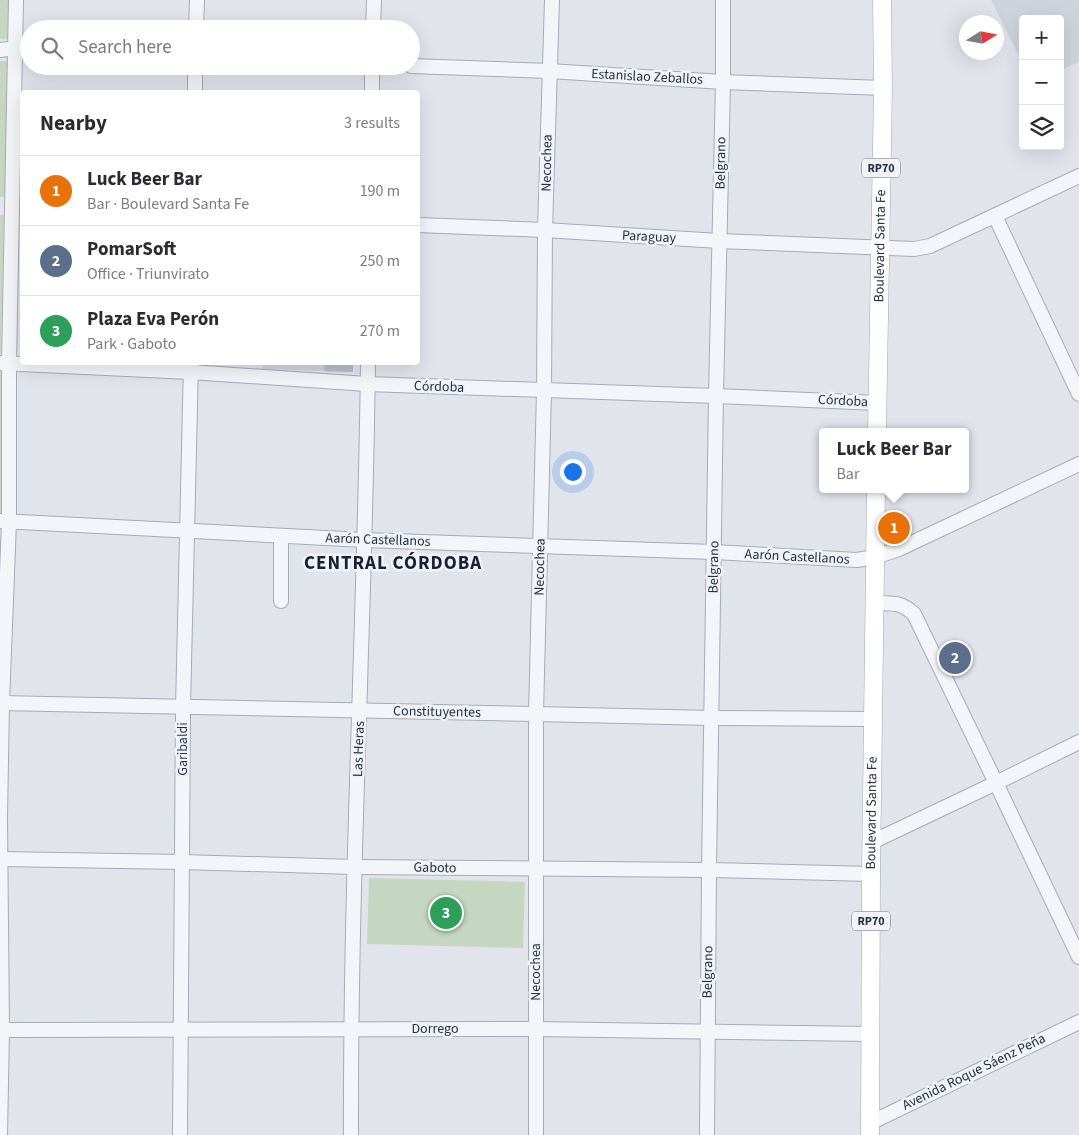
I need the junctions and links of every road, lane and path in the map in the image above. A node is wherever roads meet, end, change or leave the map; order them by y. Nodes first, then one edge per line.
1 (16, 0) edge
2 (196, 0) edge
3 (374, 0) edge
4 (552, 0) edge
5 (723, 0) edge
6 (882, 0) edge
7 (196, 20) edge
8 (373, 20) edge
9 (20, 32) edge
10 (20, 48) edge
11 (0, 50) edge
12 (420, 66) edge
13 (549, 72) junction
14 (20, 75) edge
15 (195, 75) edge
16 (372, 75) edge
17 (723, 82) junction
18 (882, 88) junction
19 (195, 90) edge
20 (372, 90) edge
21 (1079, 176) edge
22 (12, 206) edge
23 (995, 216) junction
24 (420, 225) edge
25 (545, 230) junction
26 (719, 241) junction
27 (880, 248) junction
28 (4, 363) edge
29 (20, 363) edge
30 (97, 365) edge
31 (368, 365) edge
32 (190, 367) edge
33 (368, 384) junction
34 (544, 391) junction
35 (1079, 394) edge
36 (716, 396) junction
37 (878, 403) junction
38 (877, 428) edge
39 (1079, 464) edge
40 (876, 493) edge
41 (4, 521) edge
42 (188, 532) junction
43 (281, 536) junction
44 (364, 540) junction
45 (540, 546) junction
46 (714, 552) junction
47 (875, 557) junction
48 (281, 601) dead end
49 (875, 603) junction
50 (1, 703) edge
51 (183, 708) junction
52 (360, 711) junction
53 (536, 714) junction
54 (712, 718) junction
55 (873, 719) junction
56 (1079, 742) edge
57 (996, 783) junction
58 (0, 818) edge
59 (872, 842) junction
60 (0, 859) edge
61 (182, 862) junction
62 (355, 867) junction
63 (536, 869) junction
64 (709, 870) junction
65 (871, 874) junction
66 (1079, 957) edge
67 (1079, 1022) edge
68 (350, 1029) junction
69 (535, 1029) junction
70 (1, 1030) edge
71 (181, 1030) junction
72 (707, 1031) junction
73 (871, 1034) junction
74 (870, 1129) edge
75 (0, 1135) edge
76 (180, 1135) edge
77 (351, 1135) edge
78 (536, 1135) edge
79 (707, 1135) edge

1 - 9 street
2 - 7 street
3 - 8 street
4 - 13 street, Necochea
5 - 17 street, Belgrano
6 - 18 main road, Boulevard Santa Fe / RP70
10 - 11 street
12 - 13 street, Estanislao Zeballos
13 - 17 street, Estanislao Zeballos
13 - 25 street, Necochea
14 - 22 street
15 - 19 street
16 - 20 street
17 - 18 street, Estanislao Zeballos
17 - 26 street, Belgrano
18 - 27 main road, Boulevard Santa Fe / RP70
21 - 23 street, Paraguay
22 - 28 street
23 - 27 street, Paraguay
23 - 35 street
24 - 25 street, Paraguay
25 - 26 street, Paraguay
25 - 34 street, Necochea
26 - 27 street, Paraguay
26 - 36 street, Belgrano
27 - 37 main road, Boulevard Santa Fe / RP70
28 - 29 street, Córdoba
28 - 41 street
30 - 32 street, Córdoba
31 - 33 street, Las Heras
32 - 33 street, Córdoba
32 - 42 street, Garibaldi
33 - 34 street, Córdoba
33 - 44 street, Las Heras
34 - 36 street, Córdoba
34 - 45 street, Necochea
36 - 37 street, Córdoba
36 - 46 street, Belgrano
37 - 38 main road, Boulevard Santa Fe / RP70
39 - 47 street, Aarón Castellanos
40 - 47 main road, Boulevard Santa Fe / RP70
41 - 42 street, Aarón Castellanos
41 - 50 street
42 - 43 street, Aarón Castellanos
42 - 51 street, Garibaldi
43 - 44 street, Aarón Castellanos
43 - 48 street
44 - 45 street, Aarón Castellanos
44 - 52 street, Las Heras
45 - 46 street, Aarón Castellanos
45 - 53 street, Necochea
46 - 47 street, Aarón Castellanos
46 - 54 street, Belgrano
47 - 49 main road, Boulevard Santa Fe / RP70
49 - 55 main road, Boulevard Santa Fe / RP70
49 - 57 street
50 - 51 street, Constituyentes
50 - 58 street
51 - 52 street, Constituyentes
51 - 61 street, Garibaldi
52 - 53 street, Constituyentes
52 - 62 street, Las Heras
53 - 54 street, Constituyentes
53 - 63 street, Necochea
54 - 55 street, Constituyentes
54 - 64 street, Belgrano
55 - 59 main road, Boulevard Santa Fe / RP70
56 - 57 street
57 - 59 street
57 - 66 street
58 - 60 street
59 - 65 main road, Boulevard Santa Fe / RP70
60 - 61 street, Gaboto
60 - 70 street
61 - 62 street, Gaboto
61 - 71 street, Garibaldi
62 - 63 street, Gaboto
62 - 68 street, Las Heras
63 - 64 street, Gaboto
63 - 69 street, Necochea
64 - 65 street, Gaboto
64 - 72 street, Belgrano
65 - 73 main road, Boulevard Santa Fe / RP70
67 - 74 street, Avenida Roque Sáenz Peña
68 - 69 street, Dorrego
68 - 71 street, Dorrego
68 - 77 street, Las Heras
69 - 72 street, Dorrego
69 - 78 street, Necochea
70 - 71 street, Dorrego
70 - 75 street
71 - 76 street, Garibaldi
72 - 73 street, Dorrego
72 - 79 street, Belgrano
73 - 74 main road, Boulevard Santa Fe / RP70

